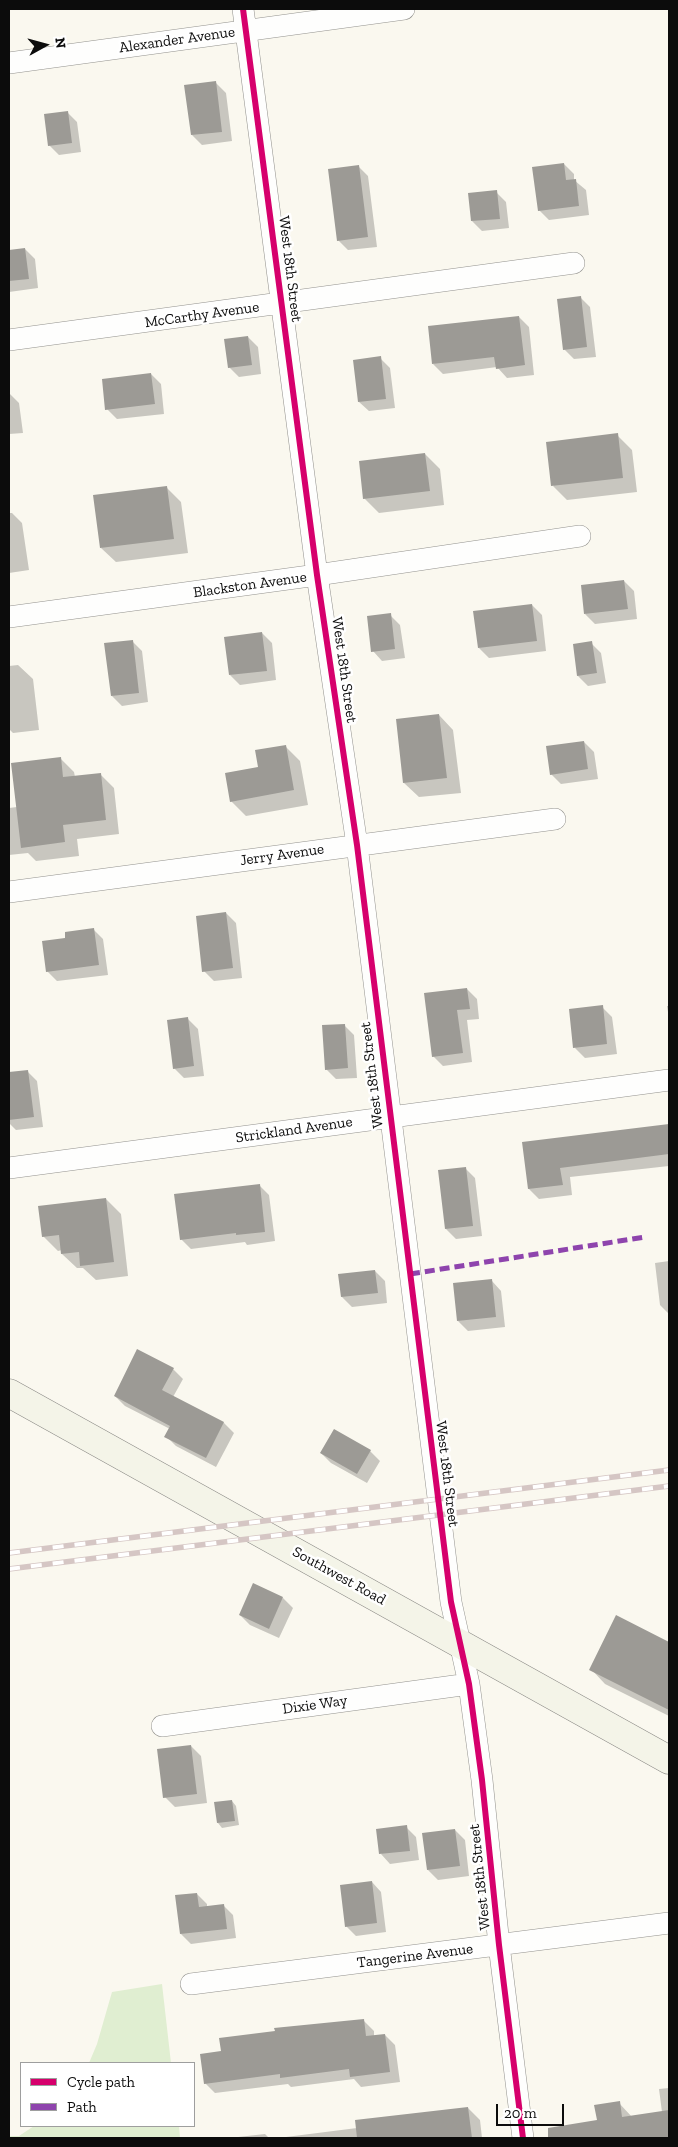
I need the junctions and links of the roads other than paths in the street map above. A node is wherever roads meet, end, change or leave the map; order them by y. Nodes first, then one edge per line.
1 (243, 9) edge
2 (404, 9) edge
3 (246, 31) junction
4 (9, 63) edge
5 (574, 263) dead end
6 (281, 304) junction
7 (9, 340) edge
8 (580, 536) dead end
9 (317, 576) junction
10 (9, 617) edge
11 (556, 819) dead end
12 (357, 845) junction
13 (9, 892) edge
14 (669, 1080) edge
15 (390, 1117) junction
16 (9, 1168) edge
17 (9, 1393) edge
18 (460, 1644) junction
19 (469, 1684) junction
20 (162, 1726) dead end
21 (669, 1760) edge
22 (669, 1923) edge
23 (499, 1945) junction
24 (191, 1984) dead end
25 (523, 2138) edge

1 - 3 street, West 18th Street
2 - 3 street, Alexander Avenue
3 - 4 street, Alexander Avenue
3 - 6 street, West 18th Street
5 - 6 street, McCarthy Avenue
6 - 7 street, McCarthy Avenue
6 - 9 street, West 18th Street
8 - 9 street, Blackston Avenue
9 - 10 street, Blackston Avenue
9 - 12 street, West 18th Street
11 - 12 street, Jerry Avenue
12 - 13 street, Jerry Avenue
12 - 15 street, West 18th Street
14 - 15 street, Strickland Avenue
15 - 16 street, Strickland Avenue
15 - 18 street, West 18th Street
17 - 18 street, Southwest Road
18 - 19 street, West 18th Street
18 - 21 street, Southwest Road
19 - 20 street, Dixie Way
19 - 23 street, West 18th Street
22 - 23 street, Tangerine Avenue
23 - 24 street, Tangerine Avenue
23 - 25 street, West 18th Street

